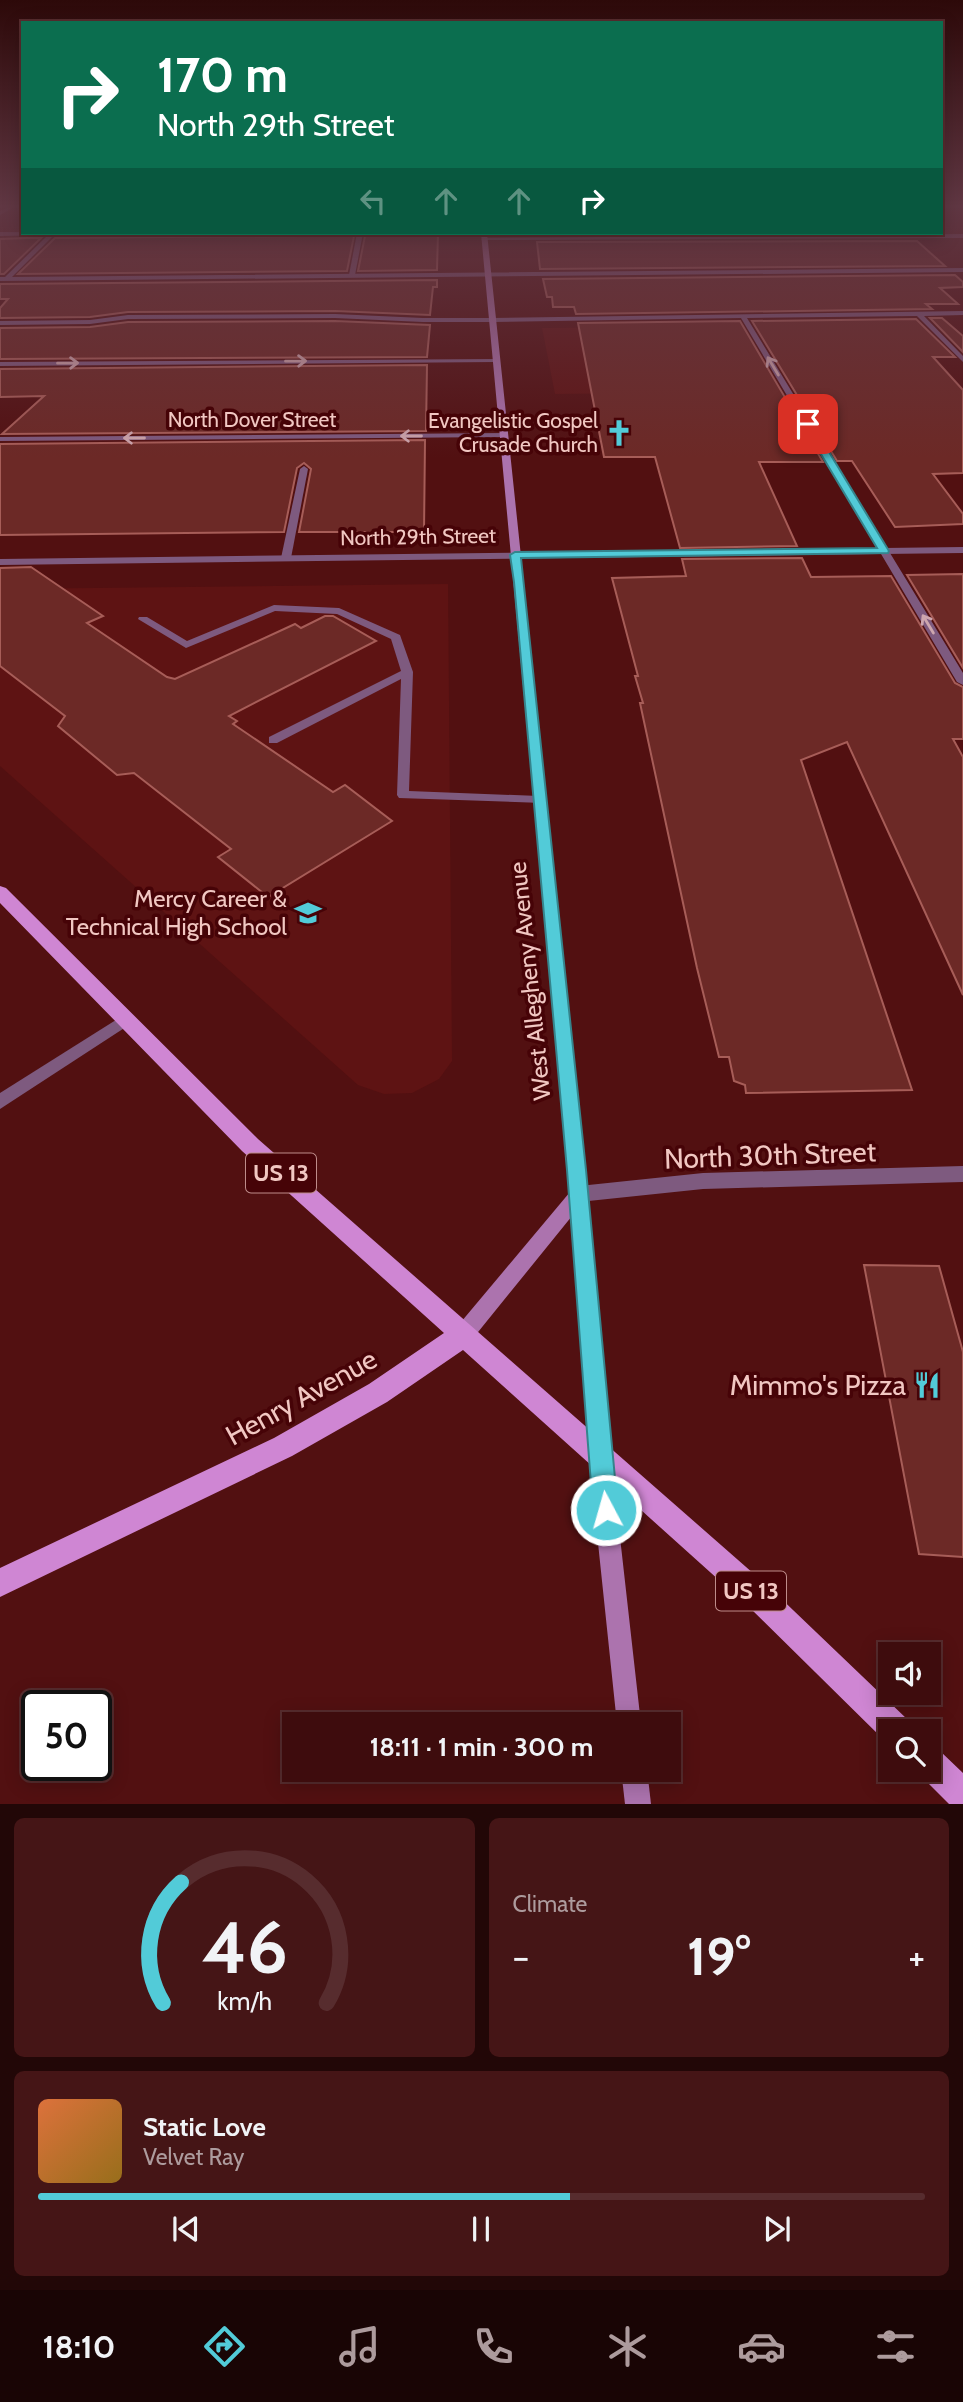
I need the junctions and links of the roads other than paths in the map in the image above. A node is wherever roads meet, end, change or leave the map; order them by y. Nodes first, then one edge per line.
1 (489, 290) edge
2 (963, 313) edge
3 (919, 314) junction
4 (742, 315) junction
5 (492, 320) junction
6 (0, 323) edge
7 (496, 359) junction
8 (963, 360) edge
9 (0, 364) edge
10 (504, 435) junction
11 (0, 439) edge
12 (304, 469) dead end
13 (963, 550) edge
14 (884, 551) junction
15 (515, 555) junction
16 (286, 558) junction
17 (0, 562) edge
18 (143, 620) dead end
19 (407, 673) junction
20 (963, 682) edge
21 (273, 740) dead end
22 (539, 800) junction
23 (0, 892) edge
24 (127, 1019) junction
25 (0, 1102) edge
26 (963, 1174) edge
27 (579, 1194) junction
28 (463, 1335) junction
29 (600, 1457) junction
30 (0, 1583) edge
31 (628, 1712) edge
32 (885, 1719) edge
33 (941, 1774) edge
34 (636, 1782) edge
35 (963, 1795) edge
36 (638, 1804) edge

1 - 5 main road, West Allegheny Avenue
2 - 3 street
3 - 4 street
3 - 8 street
4 - 5 street
14 -> 4 street
5 - 6 street
5 - 7 main road, West Allegheny Avenue
9 -> 7 street
7 - 10 main road, West Allegheny Avenue
10 -> 11 street, North Dover Street
10 - 15 main road, West Allegheny Avenue
12 - 16 street
13 - 14 street, North 29th Street
14 - 15 street, North 29th Street
20 -> 14 street
15 - 16 street, North 29th Street
15 - 22 main road, West Allegheny Avenue
16 - 17 street, North 29th Street
18 - 19 street
19 - 21 street
19 - 22 street
22 - 27 main road, West Allegheny Avenue
23 - 24 main road, US 13
24 - 25 street
24 - 28 main road, US 13
26 - 27 street, North 30th Street
27 - 28 main road, Henry Avenue
27 - 29 main road, West Allegheny Avenue
28 - 29 main road, US 13
28 - 30 main road, Henry Avenue
29 - 31 main road, West Allegheny Avenue
29 - 32 main road, US 13
33 - 35 main road
34 - 36 main road

